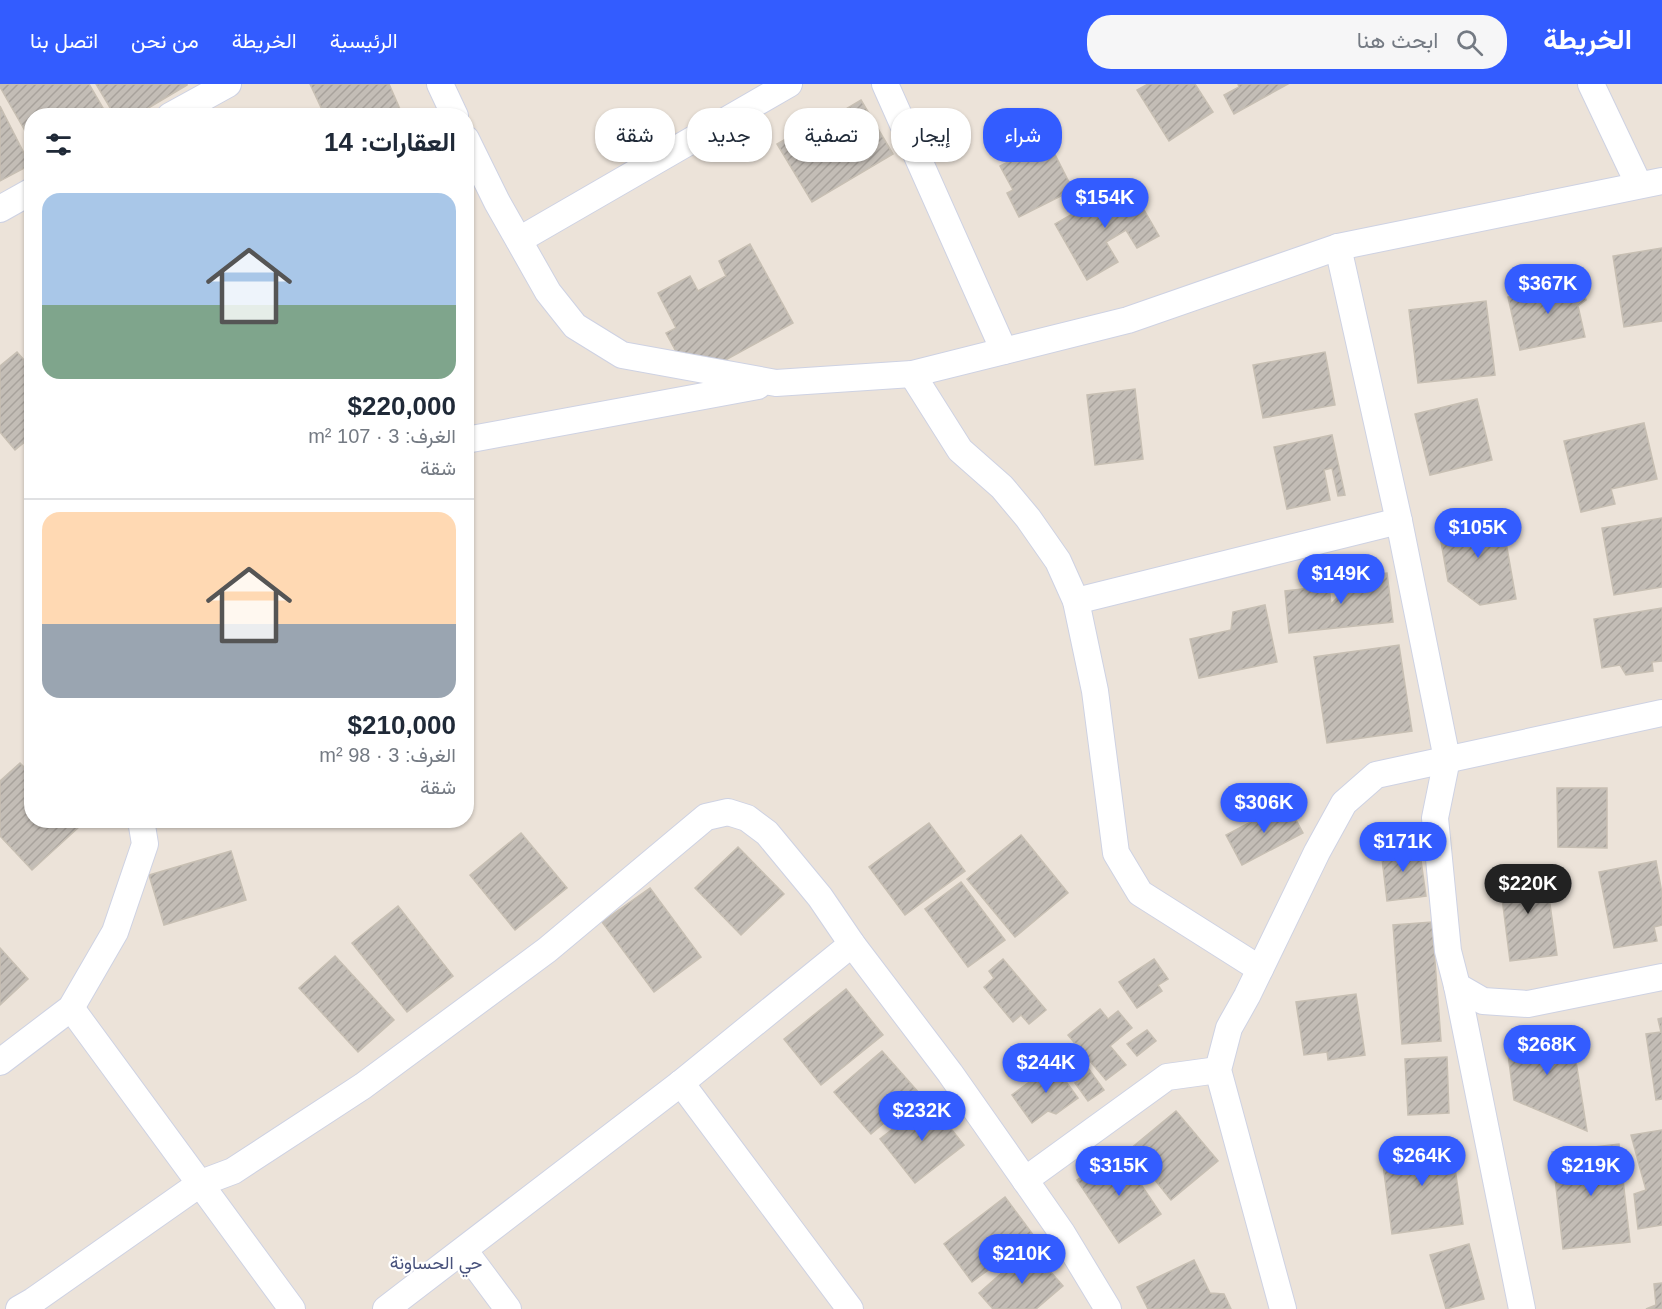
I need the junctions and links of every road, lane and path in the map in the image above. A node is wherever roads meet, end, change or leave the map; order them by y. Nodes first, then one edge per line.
1 (228, 84) edge
2 (440, 84) edge
3 (789, 84) edge
4 (885, 84) edge
5 (1591, 84) edge
6 (184, 108) edge
7 (451, 108) edge
8 (474, 155) edge
9 (1650, 183) edge
10 (24, 195) edge
11 (0, 208) edge
12 (519, 240) junction
13 (1338, 247) junction
14 (1004, 351) junction
15 (912, 374) junction
16 (776, 383) junction
17 (474, 439) edge
18 (1399, 521) junction
19 (1076, 601) junction
20 (1662, 712) edge
21 (1447, 759) junction
22 (142, 828) edge
23 (852, 944) junction
24 (1260, 969) junction
25 (1662, 977) edge
26 (1457, 986) junction
27 (71, 1008) junction
28 (0, 1062) edge
29 (1218, 1070) junction
30 (681, 1083) junction
31 (1025, 1180) junction
32 (201, 1182) junction
33 (464, 1250) junction
34 (19, 1309) edge
35 (292, 1309) edge
36 (386, 1309) edge
37 (508, 1309) edge
38 (850, 1309) edge
39 (1107, 1309) edge
40 (1283, 1309) edge
41 (1522, 1309) edge

1 - 6 street
2 - 7 street
3 - 12 street
4 - 14 street
5 - 9 street
8 - 12 street
9 - 13 street
10 - 11 street
12 - 16 street
13 - 14 street
13 - 18 street
14 - 15 street
15 - 16 street
15 - 19 street
16 - 17 street
18 - 19 street
18 - 21 street
19 - 24 street
20 - 21 street
21 - 24 street
21 - 26 street
22 - 27 street
23 - 30 street
23 - 31 street
23 - 32 street
24 - 29 street
25 - 26 street
26 - 41 street
27 - 28 street
27 - 32 street
29 - 31 street
29 - 40 street
30 - 33 street
30 - 38 street
31 - 39 street
32 - 34 street
32 - 35 street
33 - 36 street
33 - 37 street

